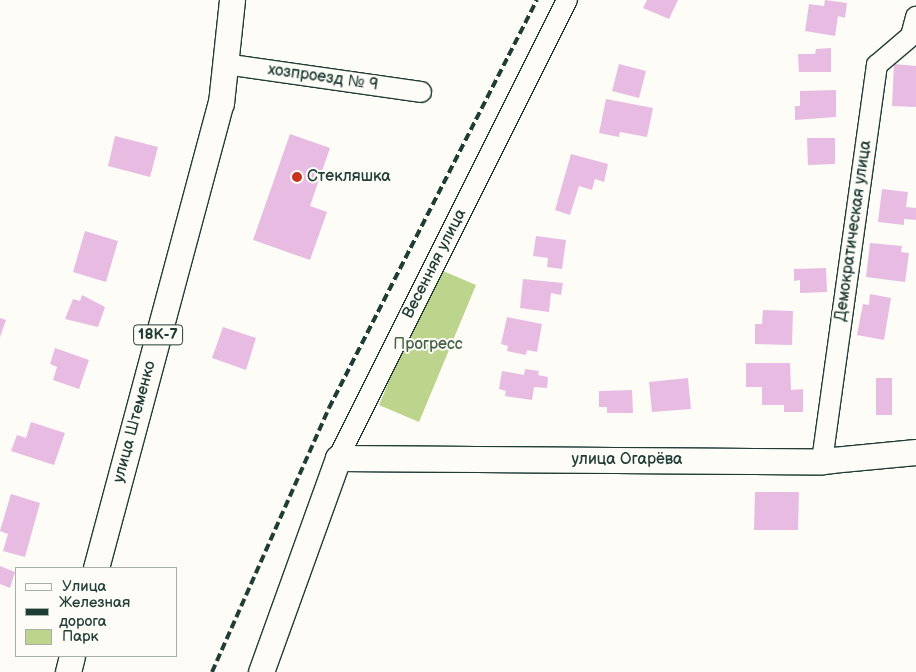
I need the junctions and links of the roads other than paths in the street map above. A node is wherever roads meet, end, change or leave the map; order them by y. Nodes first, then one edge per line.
1 (232, 0) edge
2 (568, 0) edge
3 (914, 29) edge
4 (225, 64) junction
5 (421, 92) dead end
6 (916, 452) edge
7 (338, 458) junction
8 (822, 461) junction
9 (96, 567) edge
10 (72, 657) edge
11 (68, 672) edge
12 (261, 672) edge

1 - 4 main road, 18К-7
2 - 7 street, Весенняя улица
3 - 8 street, Демократическая улица
4 - 5 street, хозпроезд № 9
4 - 9 main road, улица Штеменко / 18К-7
6 - 8 main road, улица Огарёва
7 - 8 main road, улица Огарёва
7 - 12 main road, Весенняя улица
10 - 11 main road

